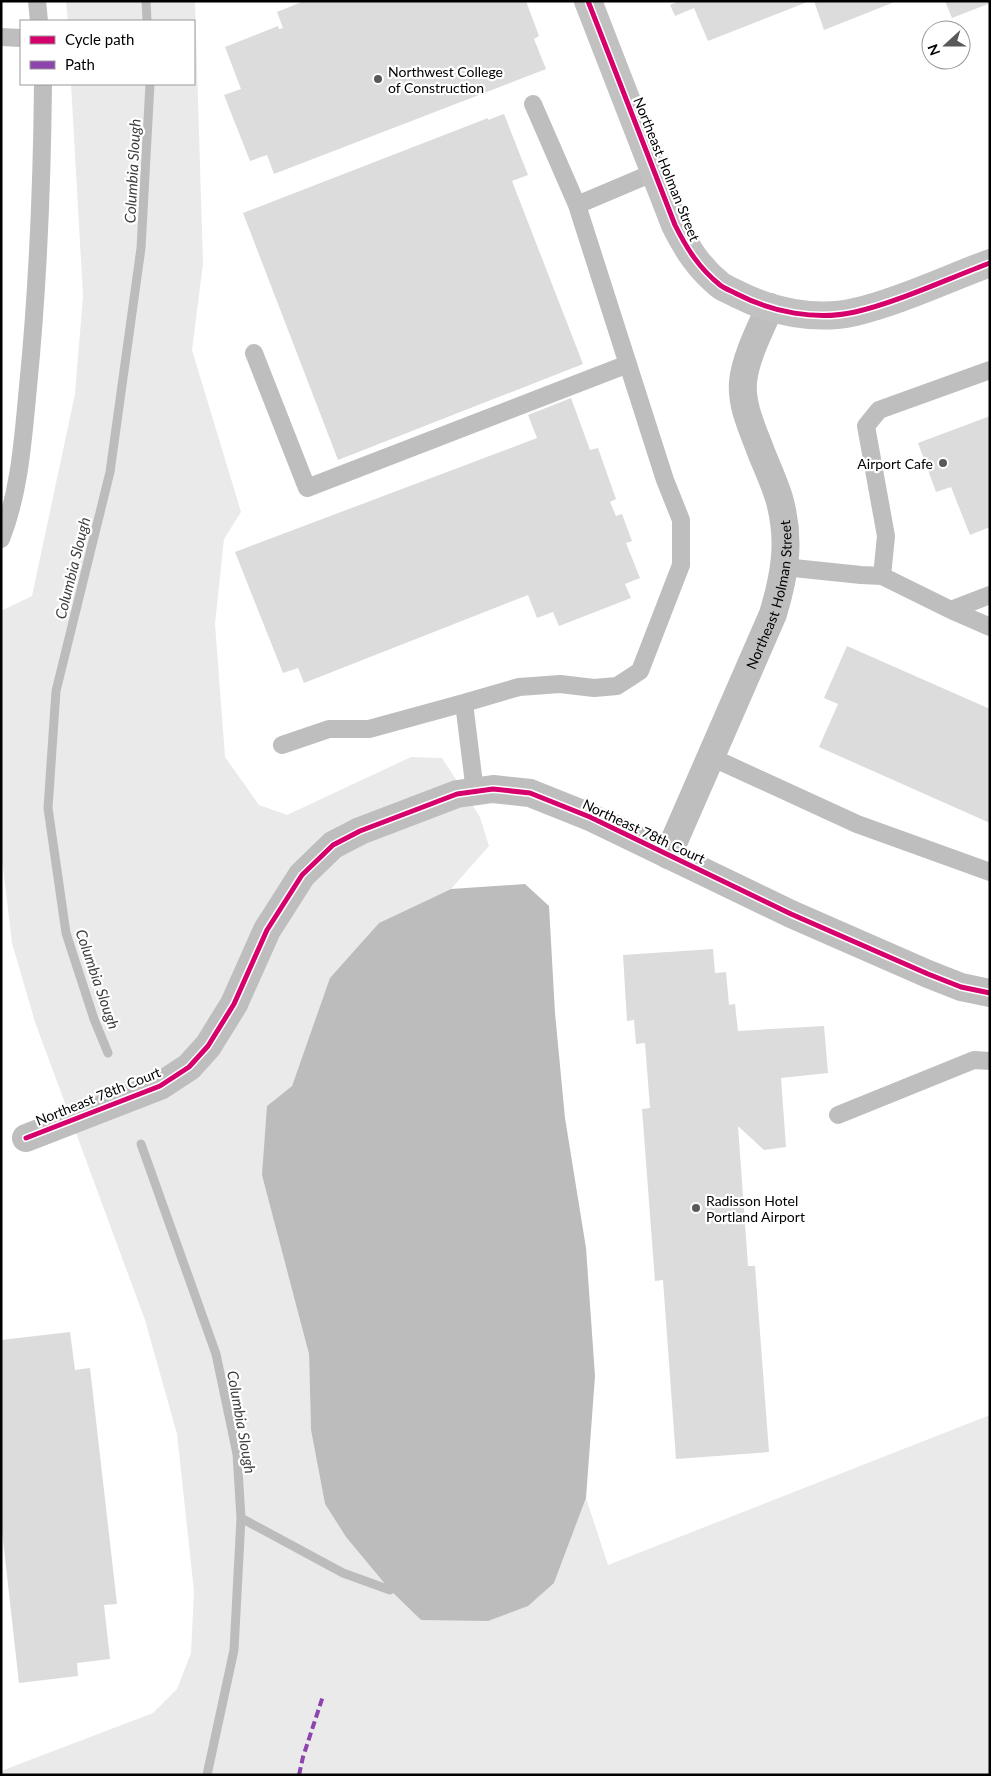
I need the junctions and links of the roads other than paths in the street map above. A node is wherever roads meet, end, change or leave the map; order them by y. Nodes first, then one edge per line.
1 (37, 1) edge
2 (588, 1) edge
3 (39, 20) edge
4 (1, 37) edge
5 (20, 38) edge
6 (43, 85) edge
7 (533, 104) dead end
8 (655, 172) junction
9 (577, 205) junction
10 (990, 263) edge
11 (770, 308) junction
12 (254, 353) dead end
13 (628, 364) junction
14 (990, 370) edge
15 (1, 539) edge
16 (784, 567) junction
17 (882, 576) junction
18 (990, 595) edge
19 (951, 610) junction
20 (990, 627) edge
21 (464, 703) junction
22 (282, 745) dead end
23 (711, 757) junction
24 (475, 792) junction
25 (668, 855) junction
26 (990, 872) edge
27 (990, 993) edge
28 (990, 1061) edge
29 (838, 1115) dead end
30 (26, 1138) dead end

1 - 3 lane
2 - 8 street, Northeast Holman Street
4 - 5 lane
6 - 15 lane
7 - 9 lane
8 - 9 lane
8 - 11 street, Northeast Holman Street
9 - 13 lane
10 - 11 street
11 - 16 street, Northeast Holman Street
12 - 13 lane
13 - 21 lane
14 - 17 lane
16 - 17 lane
16 - 23 street, Northeast Holman Street
17 - 19 lane
18 - 19 lane
19 - 20 lane
21 - 22 lane
21 - 24 lane
23 - 25 street, Northeast Holman Street
23 - 26 lane
24 - 25 street, Northeast 78th Court
24 - 30 street, Northeast 78th Court
25 - 27 street, Northeast 78th Court
28 - 29 lane

